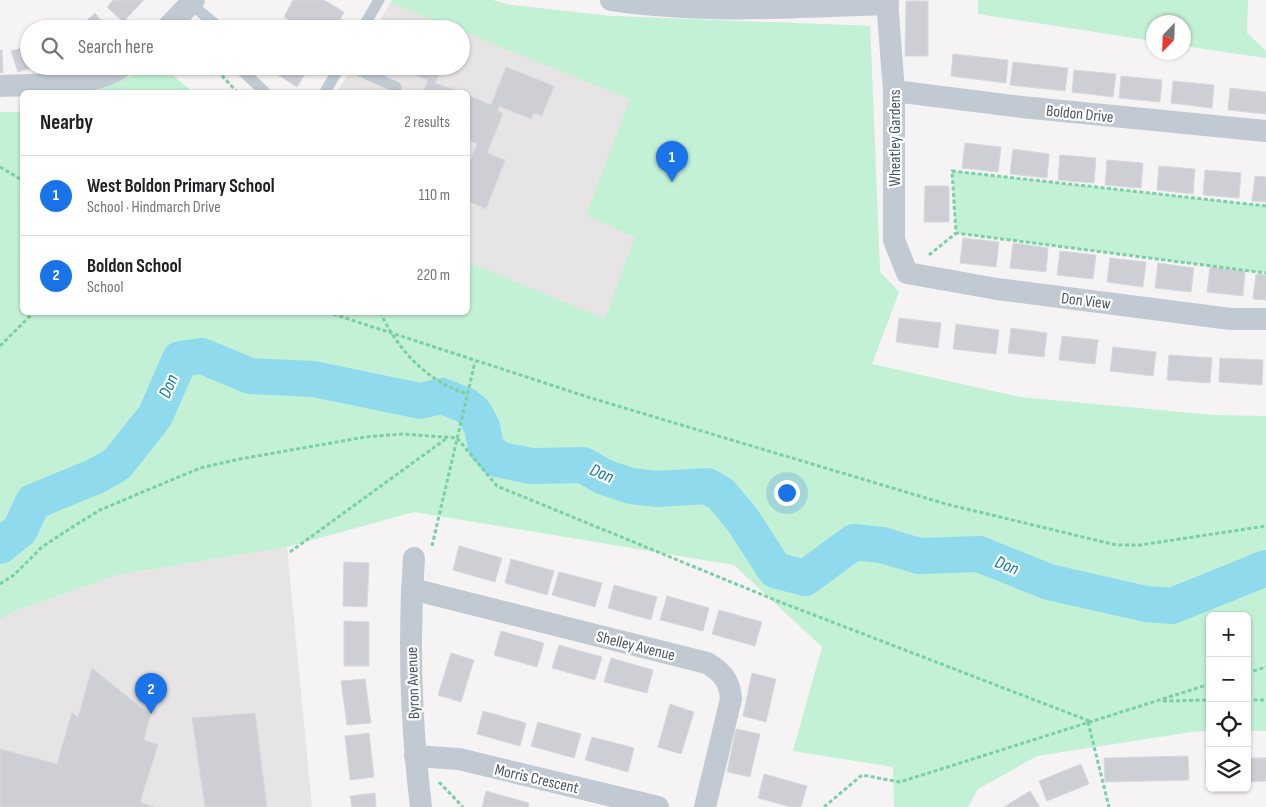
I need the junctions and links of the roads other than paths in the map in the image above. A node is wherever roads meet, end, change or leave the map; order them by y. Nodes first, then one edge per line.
1 (379, 0) edge
2 (611, 0) edge
3 (193, 2) edge
4 (887, 2) edge
5 (175, 20) edge
6 (212, 20) edge
7 (367, 20) edge
8 (105, 75) edge
9 (247, 75) edge
10 (335, 75) edge
11 (369, 75) edge
12 (0, 86) edge
13 (396, 87) dead end
14 (263, 90) edge
15 (326, 90) edge
16 (894, 91) junction
17 (1266, 131) edge
18 (907, 273) joint
19 (1266, 319) edge
20 (414, 558) road end
21 (412, 589) junction
22 (415, 756) junction
23 (421, 807) edge
24 (658, 807) edge
25 (705, 807) edge

1 - 7 lane
2 - 4 street
3 - 5 street
3 - 6 lane
4 - 16 street, Wheatley Gardens
8 - 12 street
9 - 14 lane
10 - 15 lane
11 - 13 lane
16 - 17 street, Boldon Drive
16 - 18 street, Wheatley Gardens
18 - 19 street, Don View
20 - 21 street, Byron Avenue
21 - 22 street, Byron Avenue
21 - 25 street, Shelley Avenue
22 - 23 street, Byron Avenue
22 - 24 street, Morris Crescent

